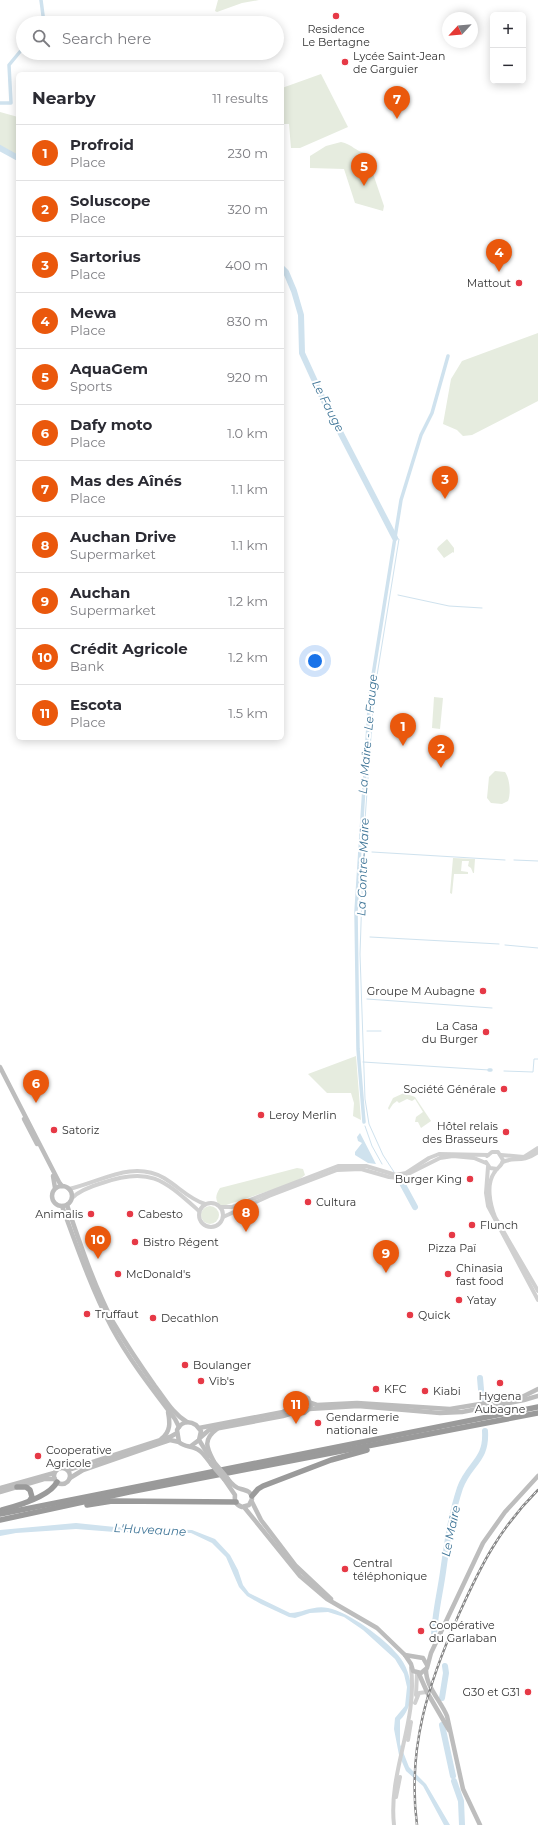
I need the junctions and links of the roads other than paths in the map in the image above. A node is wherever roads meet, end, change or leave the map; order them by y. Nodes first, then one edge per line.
1 (0, 1067) edge
2 (0, 1073) edge
3 (13, 1095) junction
4 (538, 1148) edge
5 (538, 1152) edge
6 (488, 1155) junction
7 (501, 1155) junction
8 (503, 1162) junction
9 (48, 1163) junction
10 (487, 1165) junction
11 (497, 1168) junction
12 (62, 1186) junction
13 (55, 1188) junction
14 (69, 1189) junction
15 (72, 1198) junction
16 (205, 1204) junction
17 (64, 1206) junction
18 (220, 1207) junction
19 (199, 1211) junction
20 (223, 1217) junction
21 (538, 1291) edge
22 (538, 1300) edge
23 (538, 1389) edge
24 (538, 1396) edge
25 (311, 1403) junction
26 (292, 1405) junction
27 (538, 1407) edge
28 (309, 1409) junction
29 (168, 1410) junction
30 (296, 1412) junction
31 (538, 1413) edge
32 (187, 1422) junction
33 (179, 1427) junction
34 (220, 1427) junction
35 (199, 1428) junction
36 (443, 1432) junction
37 (176, 1433) junction
38 (200, 1439) junction
39 (156, 1442) junction
40 (179, 1442) junction
41 (191, 1446) junction
42 (212, 1463) junction
43 (68, 1470) junction
44 (54, 1473) junction
45 (538, 1476) edge
46 (70, 1478) junction
47 (226, 1479) junction
48 (56, 1481) junction
49 (17, 1487) junction
50 (0, 1488) edge
51 (241, 1490) junction
52 (0, 1492) edge
53 (235, 1495) junction
54 (252, 1499) junction
55 (30, 1500) junction
56 (236, 1502) junction
57 (244, 1507) junction
58 (0, 1510) edge
59 (0, 1514) edge
60 (16, 1517) junction
61 (0, 1520) edge
62 (335, 1603) junction
63 (431, 1653) junction
64 (405, 1656) junction
65 (421, 1658) junction
66 (411, 1666) junction
67 (426, 1668) junction
68 (418, 1674) junction
69 (427, 1692) junction
70 (414, 1706) junction
71 (451, 1735) junction
72 (405, 1746) junction
73 (395, 1799) junction
74 (394, 1825) edge
75 (480, 1825) edge

1 - 3 main road
2 - 3 main road
3 - 9 main road
4 - 7 street
5 - 8 street
6 - 7 street
6 - 10 street
6 - 18 street
7 - 8 street
8 - 11 street
9 - 12 main road
9 - 13 main road
10 - 11 street
10 - 20 street
10 - 22 street
11 - 21 street
12 - 13 main road
12 - 14 main road
13 - 17 main road
14 - 15 main road
14 - 16 street
15 - 17 main road
15 - 19 street
16 - 18 street
16 - 19 street
17 - 29 main road
17 - 32 main road
18 - 20 street
19 - 20 street
23 - 25 main road
24 - 28 main road
25 - 26 main road
25 - 28 main road
26 - 30 main road
26 - 35 main road
27 - 59 highway
28 - 30 main road
29 - 33 main road
29 - 39 main road
30 - 34 main road
31 - 36 highway
32 - 33 main road
32 - 35 main road
33 - 37 main road
34 - 38 main road
34 - 42 main road
35 - 38 main road
36 - 54 highway
36 - 60 highway
37 - 39 main road
37 - 40 main road
38 - 41 main road
38 - 42 main road
39 - 43 main road
40 - 41 main road
40 - 46 main road
41 - 42 main road
42 - 47 main road, bridge
43 - 44 main road
43 - 46 main road
44 - 48 main road
44 - 50 main road
45 - 63 main road
46 - 48 main road
47 - 51 main road
47 - 53 main road
48 - 49 main road
48 - 55 highway
49 - 52 main road
49 - 55 highway
51 - 53 main road
51 - 54 main road
53 - 56 main road
54 - 57 main road
54 - 62 main road
55 - 58 highway
56 - 57 main road
56 - 60 highway
57 - 62 main road
60 - 61 highway
62 - 64 main road
63 - 65 main road
63 - 67 main road
64 - 65 main road
64 - 66 main road
65 - 66 main road
65 - 67 main road
66 - 68 main road
66 - 70 street
67 - 68 main road
67 - 71 main road
68 - 69 main road
68 - 70 street
69 - 70 street
69 - 71 main road
70 - 72 street
71 - 75 main road
72 - 73 street
72 - 73 street
73 - 74 street

